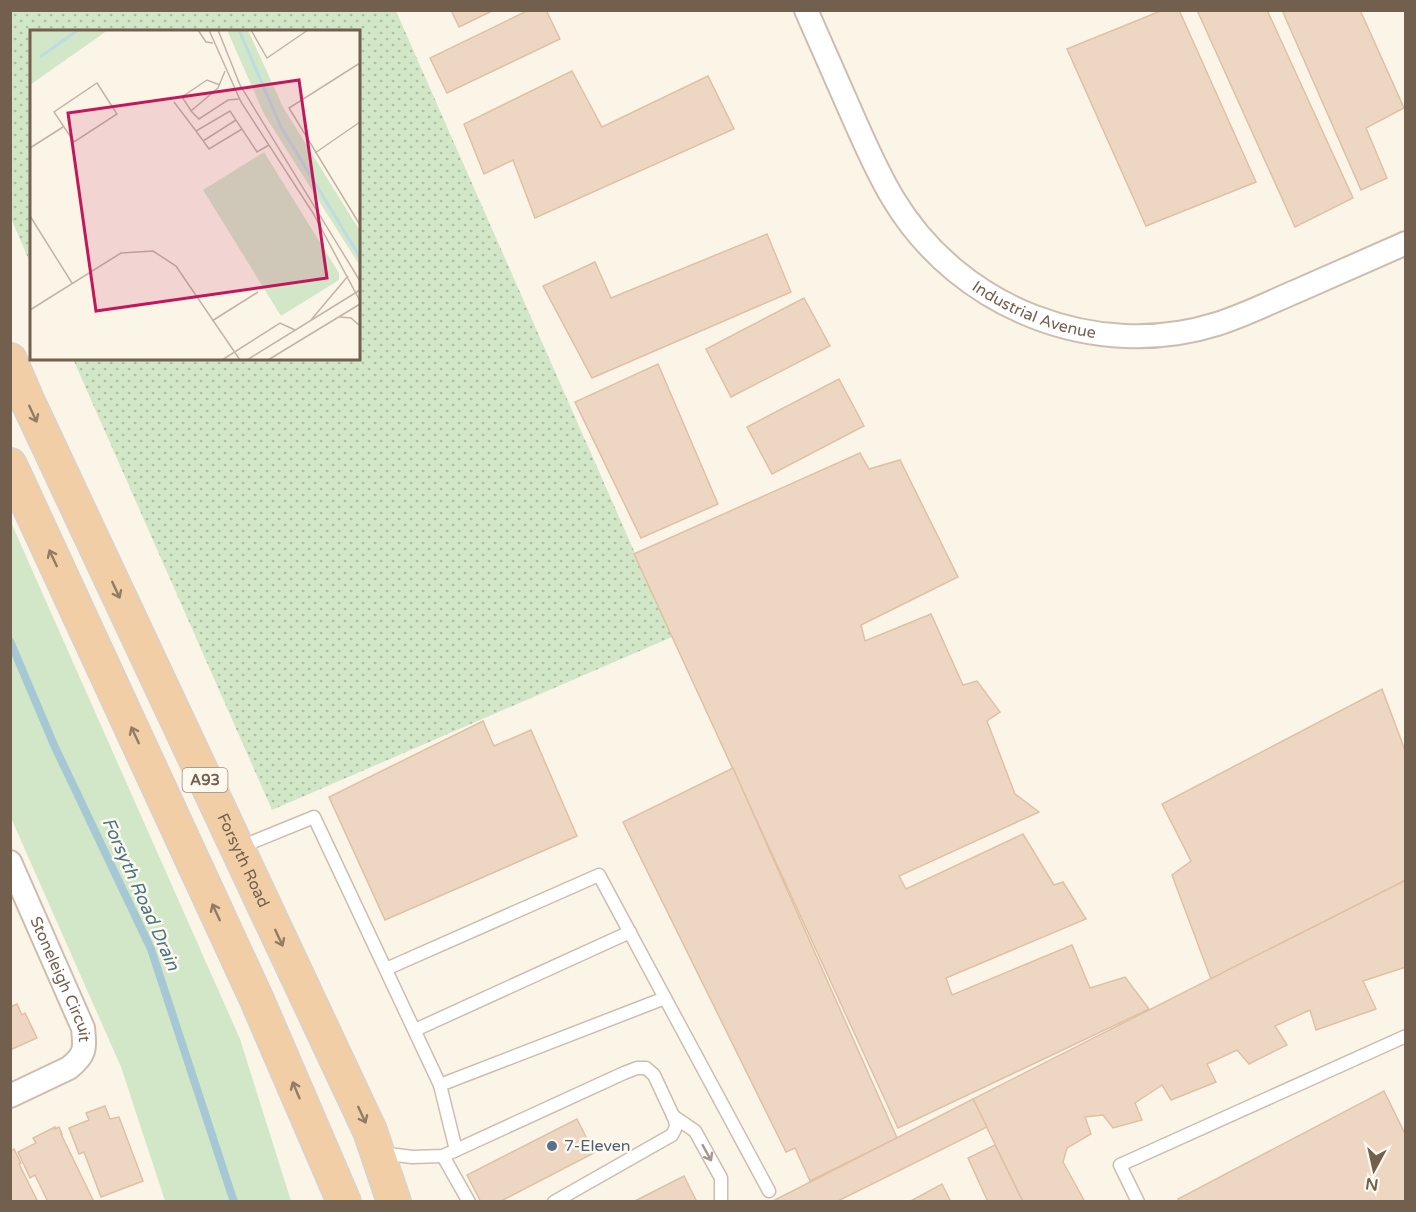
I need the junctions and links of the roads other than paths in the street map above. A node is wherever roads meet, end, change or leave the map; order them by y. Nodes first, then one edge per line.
1 (806, 10) edge
2 (1406, 243) edge
3 (10, 360) edge
4 (10, 465) edge
5 (237, 848) junction
6 (10, 862) edge
7 (630, 932) junction
8 (386, 969) junction
9 (665, 998) junction
10 (415, 1030) junction
11 (1406, 1035) edge
12 (440, 1085) junction
13 (10, 1096) edge
14 (673, 1116) junction
15 (456, 1150) junction
16 (377, 1152) junction
17 (442, 1156) junction
18 (769, 1191) dead end
19 (344, 1202) edge
20 (394, 1202) edge
21 (468, 1202) edge
22 (554, 1202) edge
23 (721, 1202) edge
24 (1138, 1202) edge

1 - 2 street, Industrial Avenue
3 -> 5 highway, Forsyth Road / A93
19 -> 4 highway, A93
5 - 8 lane
5 -> 16 highway, Forsyth Road / A93
6 - 13 street, Stoneleigh Circuit
7 - 8 lane
7 - 9 lane
7 - 10 lane
8 - 10 lane
9 - 12 lane
9 - 18 lane
10 - 12 lane
11 - 24 lane
12 - 15 lane
14 - 15 lane
14 - 22 lane
14 -> 23 lane
15 - 17 lane
16 - 17 lane
16 - 20 highway, Forsyth Road / A93
17 - 21 lane

